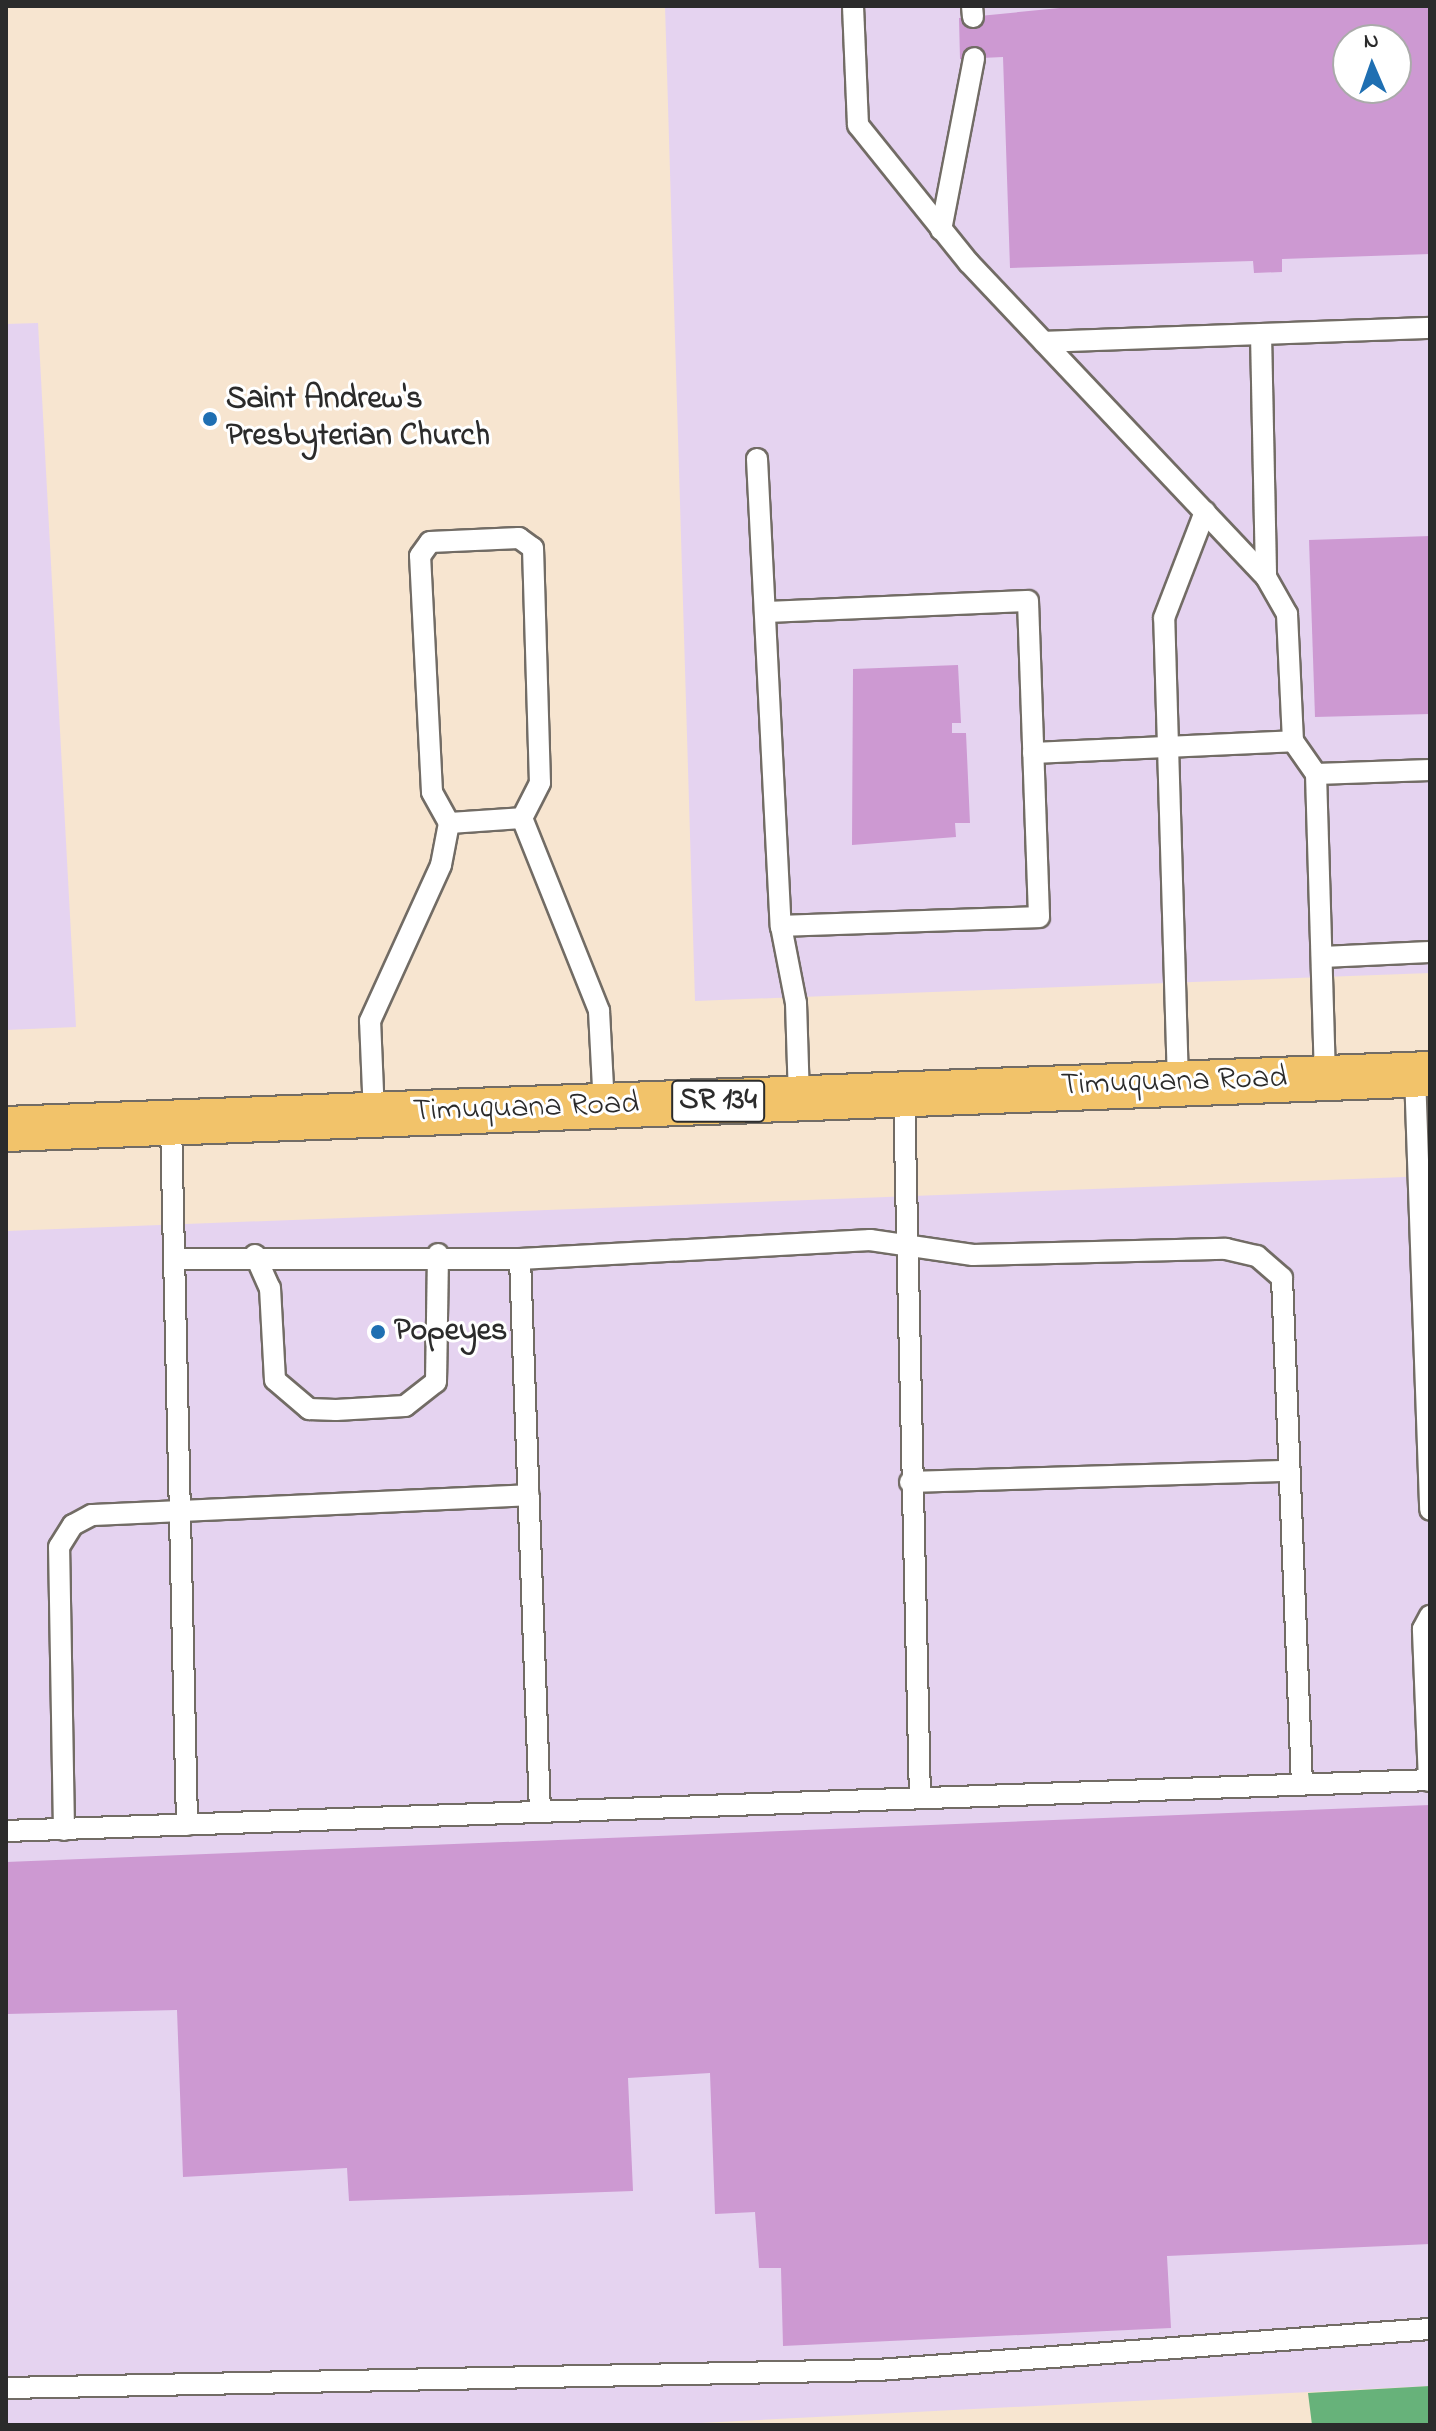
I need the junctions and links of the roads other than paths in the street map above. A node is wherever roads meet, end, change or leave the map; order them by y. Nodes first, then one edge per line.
1 (853, 6) edge
2 (974, 58) dead end
3 (941, 230) junction
4 (1430, 328) edge
5 (1261, 334) junction
6 (1044, 342) junction
7 (757, 459) dead end
8 (1205, 512) junction
9 (1266, 577) junction
10 (765, 612) junction
11 (1293, 741) junction
12 (1168, 747) junction
13 (1033, 753) junction
14 (1430, 770) edge
15 (1316, 774) junction
16 (522, 818) junction
17 (449, 823) junction
18 (781, 926) junction
19 (1430, 952) edge
20 (1322, 957) junction
21 (1423, 1074) edge
22 (1325, 1077) junction
23 (1178, 1083) junction
24 (904, 1094) junction
25 (799, 1098) junction
26 (604, 1105) junction
27 (374, 1115) junction
28 (171, 1123) junction
29 (6, 1129) edge
30 (1425, 1218) edge
31 (910, 1251) junction
32 (438, 1254) junction
33 (255, 1255) junction
34 (174, 1259) junction
35 (520, 1259) junction
36 (1428, 1440) edge
37 (1289, 1471) junction
38 (910, 1482) junction
39 (529, 1495) junction
40 (1430, 1510) edge
41 (181, 1511) junction
42 (1430, 1616) edge
43 (1430, 1780) edge
44 (1302, 1785) junction
45 (920, 1798) junction
46 (540, 1812) junction
47 (187, 1825) junction
48 (64, 1830) junction
49 (6, 1831) edge
50 (1430, 2329) edge
51 (6, 2388) edge

1 - 3 lane
2 - 3 lane
3 - 6 lane
4 - 5 lane
5 - 6 lane
5 - 9 lane
6 - 8 lane
7 - 10 lane
8 - 9 lane
8 - 12 lane
9 - 11 lane
10 - 13 lane
10 - 18 lane
11 - 12 lane
11 - 15 lane
12 - 13 lane
12 - 23 lane
13 - 18 lane
14 - 15 lane
15 - 20 lane
16 - 17 lane
16 - 17 lane
16 - 26 lane
17 - 27 lane
18 - 25 lane
19 - 20 lane
20 - 22 lane
21 - 22 main road, Timuquana Road / SR 134
21 - 30 lane
22 - 23 main road, Timuquana Road / SR 134
23 - 24 main road, Timuquana Road / SR 134
24 - 25 main road, Timuquana Road / SR 134
24 - 31 lane
25 - 26 main road, Timuquana Road / SR 134
26 - 27 main road, Timuquana Road / SR 134
27 - 28 main road, Timuquana Road / SR 134
28 - 29 main road, Timuquana Road / SR 134
28 - 34 lane
30 - 36 lane
31 - 35 lane
31 - 37 lane
31 - 38 lane
32 - 33 lane
32 - 33 lane
32 - 35 lane
33 - 34 lane
34 - 41 lane
35 - 39 lane
36 - 40 lane
37 - 38 lane
37 - 44 lane
38 - 45 lane
39 - 41 lane
39 - 46 lane
41 - 47 lane
41 - 48 lane
42 - 43 lane
43 - 44 lane
44 - 45 lane
45 - 46 lane
46 - 47 lane
47 - 48 lane
48 - 49 lane
50 - 51 lane

